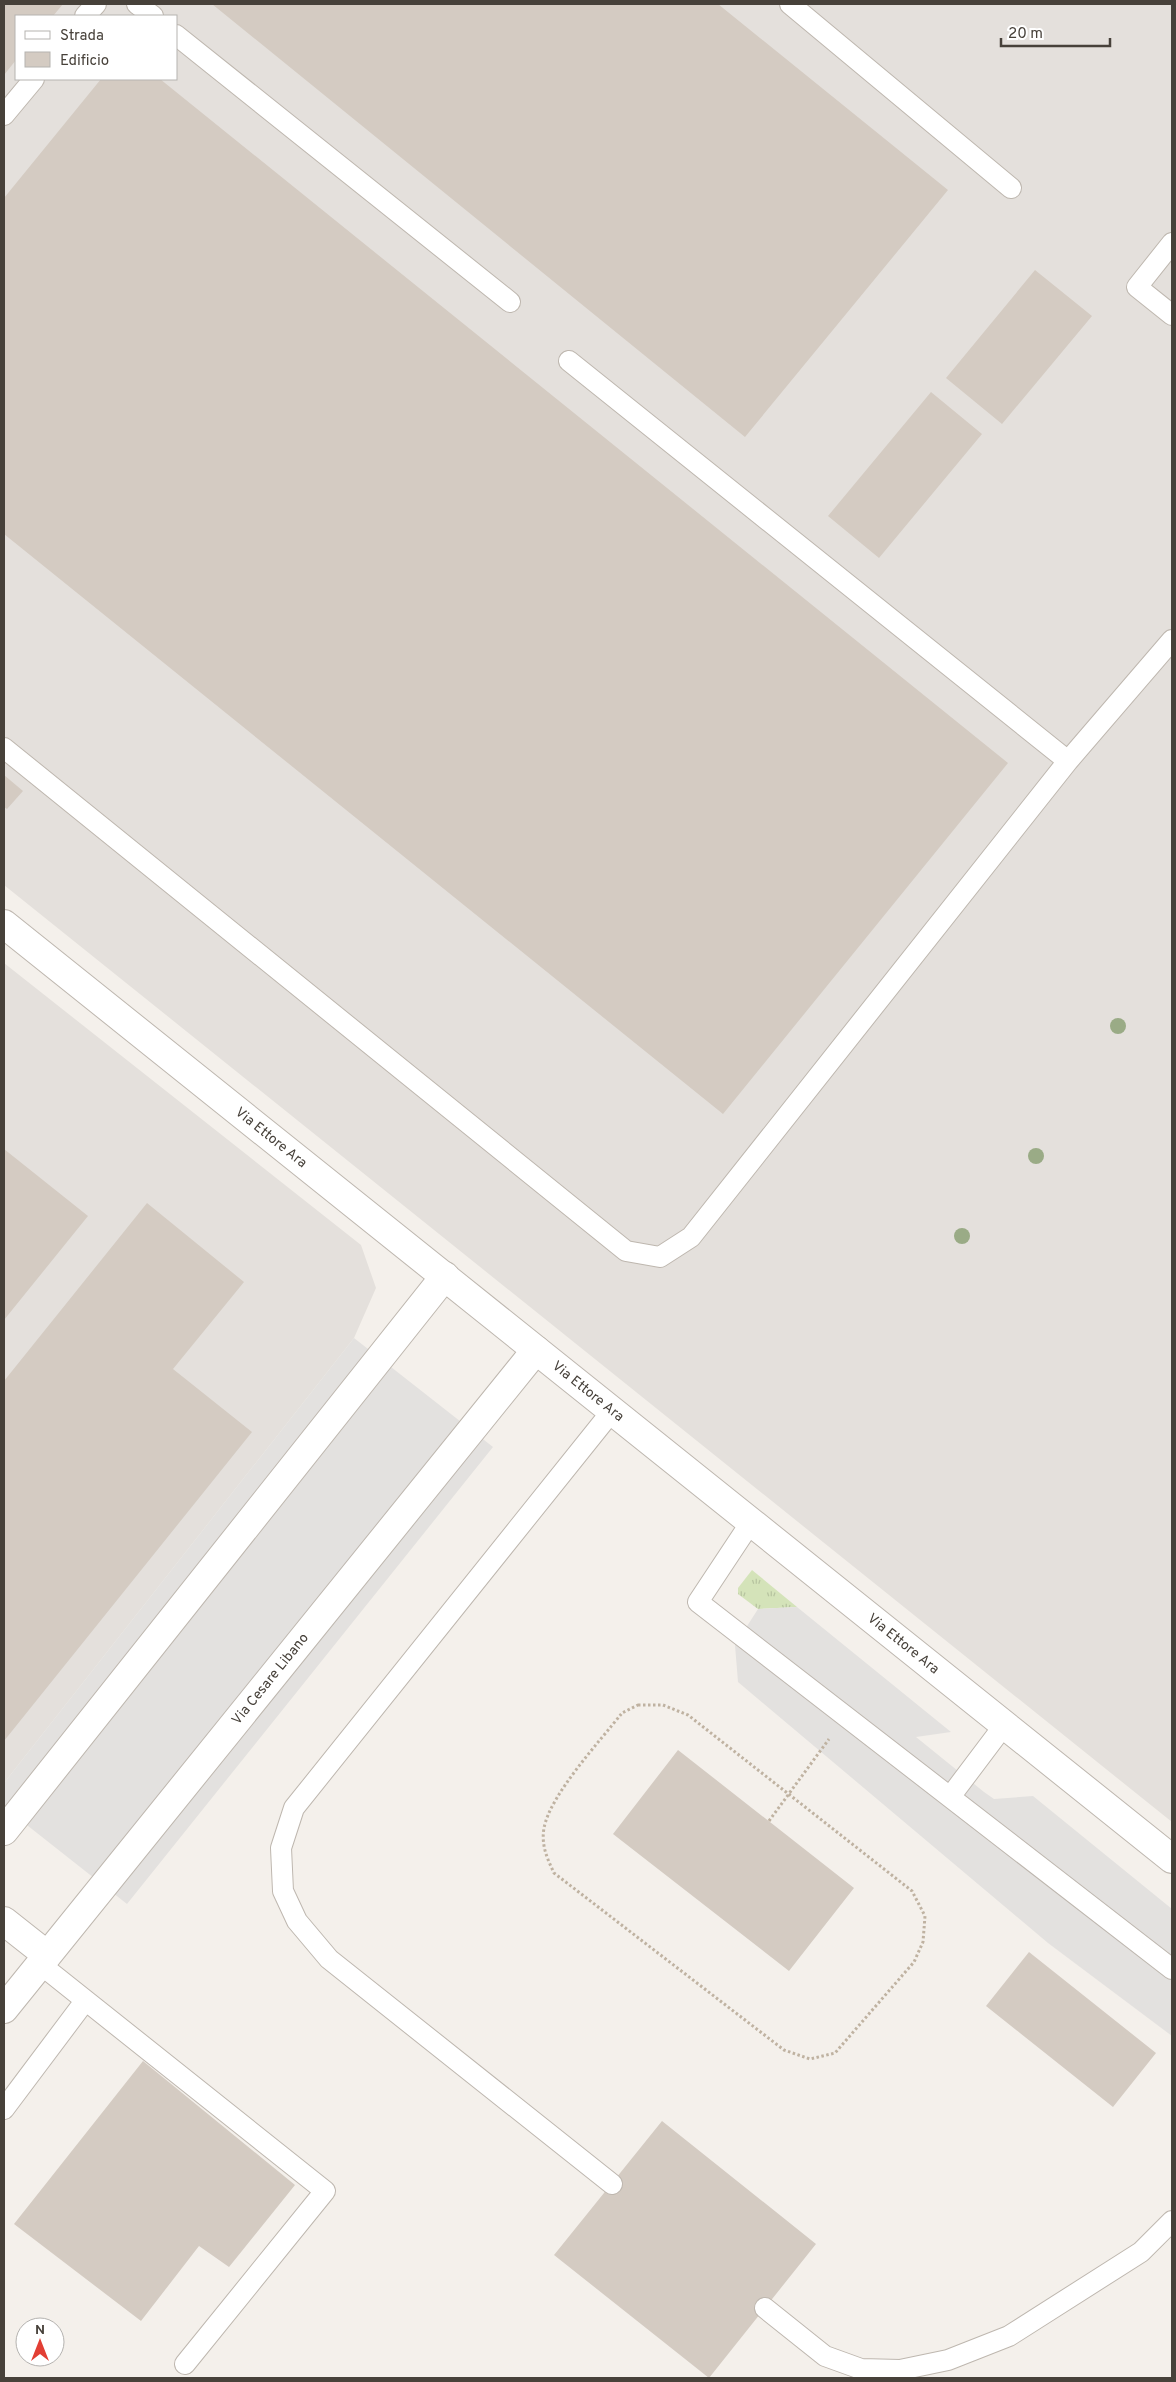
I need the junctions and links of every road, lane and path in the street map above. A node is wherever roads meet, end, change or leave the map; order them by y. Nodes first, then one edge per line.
1 (96, 4) edge
2 (137, 4) edge
3 (790, 4) edge
4 (86, 15) edge
5 (152, 15) edge
6 (178, 37) edge
7 (33, 80) edge
8 (4, 115) edge
9 (1011, 188) dead end
10 (1172, 243) edge
11 (510, 302) dead end
12 (1172, 315) edge
13 (569, 361) dead end
14 (1172, 640) edge
15 (4, 748) edge
16 (1068, 762) junction
17 (4, 924) edge
18 (444, 1276) junction
19 (536, 1350) junction
20 (612, 1410) junction
21 (751, 1522) junction
22 (846, 1716) junction
23 (1004, 1724) junction
24 (788, 1794) junction
25 (950, 1797) junction
26 (769, 1821) dead end
27 (4, 1831) edge
28 (1172, 1859) edge
29 (4, 1921) edge
30 (43, 1960) junction
31 (1172, 1969) edge
32 (86, 2001) junction
33 (4, 2009) edge
34 (4, 2109) edge
35 (612, 2184) dead end
36 (1172, 2220) edge
37 (766, 2308) dead end
38 (185, 2364) dead end

1 - 4 lane
2 - 5 lane
3 - 9 lane
6 - 11 lane
7 - 8 lane
10 - 12 lane
13 - 16 lane
14 - 16 lane
15 - 16 lane
17 - 18 street, Via Ettore Ara
18 - 19 street, Via Ettore Ara
18 - 27 street
19 - 20 street, Via Ettore Ara
19 - 30 street, Via Cesare Libano
20 - 21 street, Via Ettore Ara
20 - 35 lane
21 - 22 lane
21 - 23 street, Via Ettore Ara
22 - 24 path
22 - 25 lane
23 - 25 lane
23 - 28 street, Via Ettore Ara
24 - 24 path
24 - 26 path
25 - 31 lane
29 - 30 street
30 - 32 lane
30 - 33 street, Via Cesare Libano
32 - 34 lane
32 - 38 lane
36 - 37 lane

